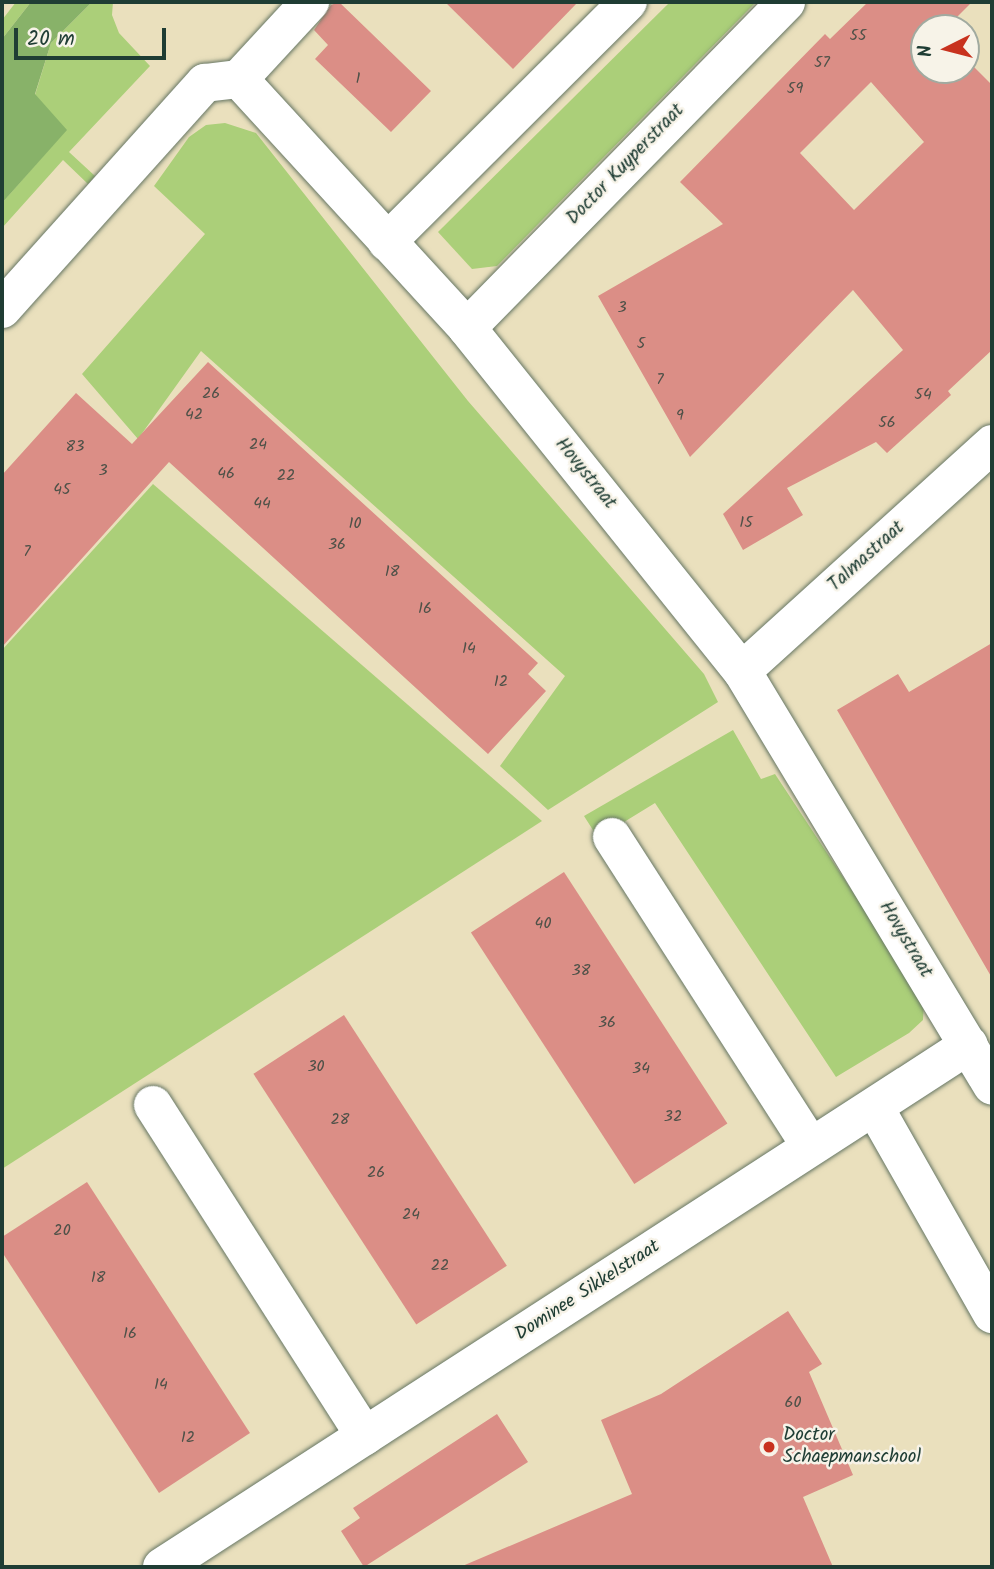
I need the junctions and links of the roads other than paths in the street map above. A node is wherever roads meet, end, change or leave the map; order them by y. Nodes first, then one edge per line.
1 (310, 2) edge
2 (628, 2) edge
3 (786, 2) edge
4 (239, 79) junction
5 (387, 242) junction
6 (2, 309) edge
7 (467, 328) junction
8 (992, 444) edge
9 (742, 671) junction
10 (612, 837) dead end
11 (969, 1045) junction
12 (992, 1085) edge
13 (153, 1105) dead end
14 (875, 1108) junction
15 (810, 1146) junction
16 (992, 1314) edge
17 (365, 1436) junction
18 (162, 1567) edge

1 - 4 street
2 - 5 street
3 - 7 street, Doctor Kuyperstraat
4 - 5 street, Hovystraat
4 - 6 street
5 - 7 street, Hovystraat
7 - 9 street, Hovystraat
8 - 9 street, Talmastraat
9 - 11 street, Hovystraat
10 - 15 street
11 - 12 street, Hovystraat
11 - 14 street, Dominee Sikkelstraat
13 - 17 street
14 - 15 street, Dominee Sikkelstraat
14 - 16 street
15 - 17 street, Dominee Sikkelstraat
17 - 18 street, Dominee Sikkelstraat

